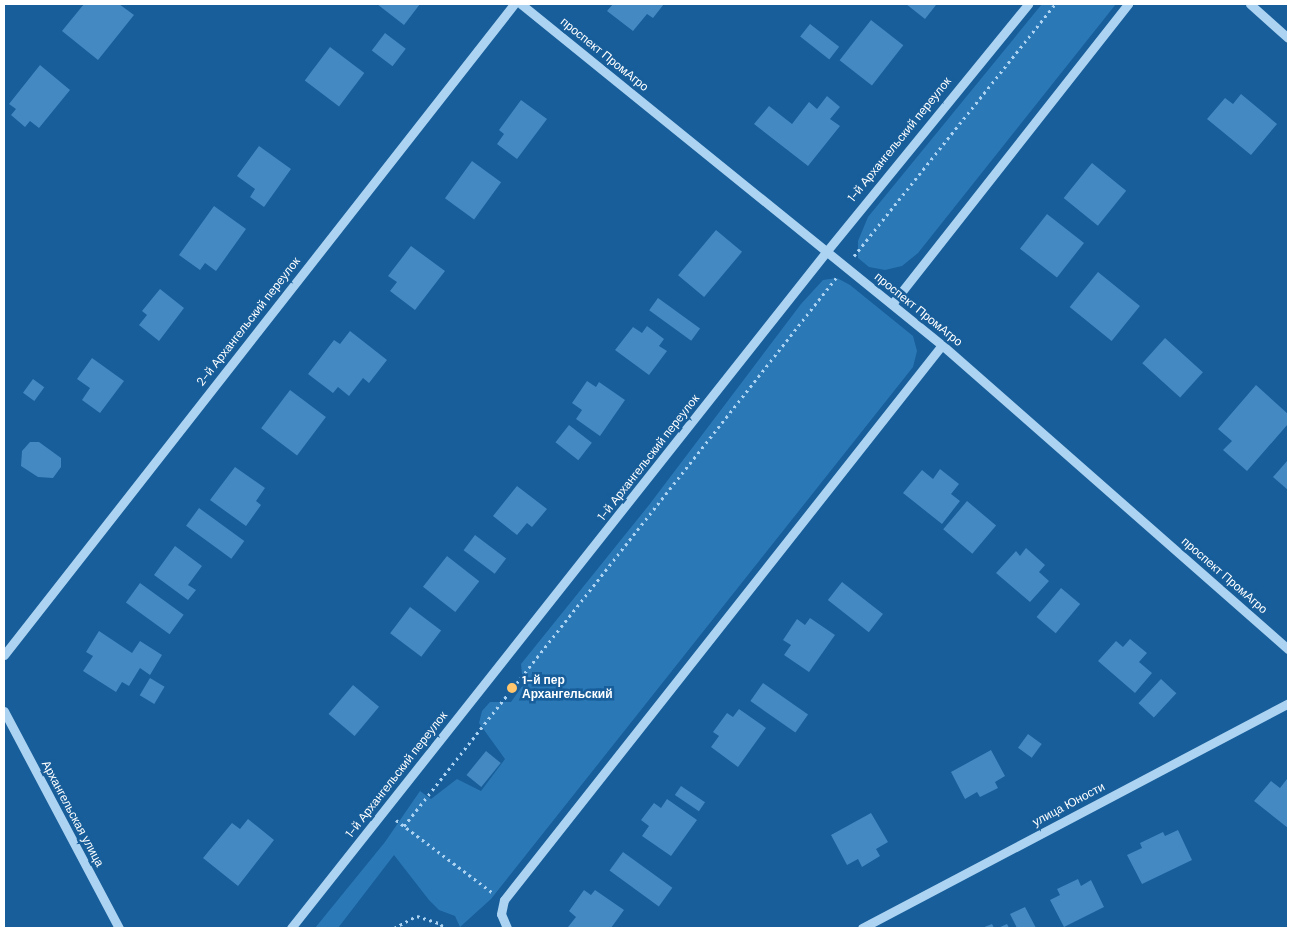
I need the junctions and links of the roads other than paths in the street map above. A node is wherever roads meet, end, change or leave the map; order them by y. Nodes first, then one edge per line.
1 (514, 4) edge
2 (521, 4) edge
3 (1028, 4) edge
4 (1128, 4) edge
5 (1250, 4) edge
6 (1288, 38) edge
7 (826, 252) junction
8 (892, 304) junction
9 (942, 344) junction
10 (1288, 649) edge
11 (4, 655) edge
12 (1288, 703) edge
13 (4, 711) edge
14 (119, 928) edge
15 (291, 928) edge
16 (507, 928) edge
17 (862, 928) edge

1 - 11 street, 2-й Архангельский переулок
2 - 7 street, проспект ПромАгро
3 - 7 street, 1-й Архангельский переулок
4 - 8 street
5 - 6 street
7 - 8 street, проспект ПромАгро
7 - 15 street, 1-й Архангельский переулок
8 - 9 street, проспект ПромАгро
9 - 10 street, проспект ПромАгро
9 - 16 street
12 - 17 street, улица Юности
13 - 14 street, Архангельская улица

